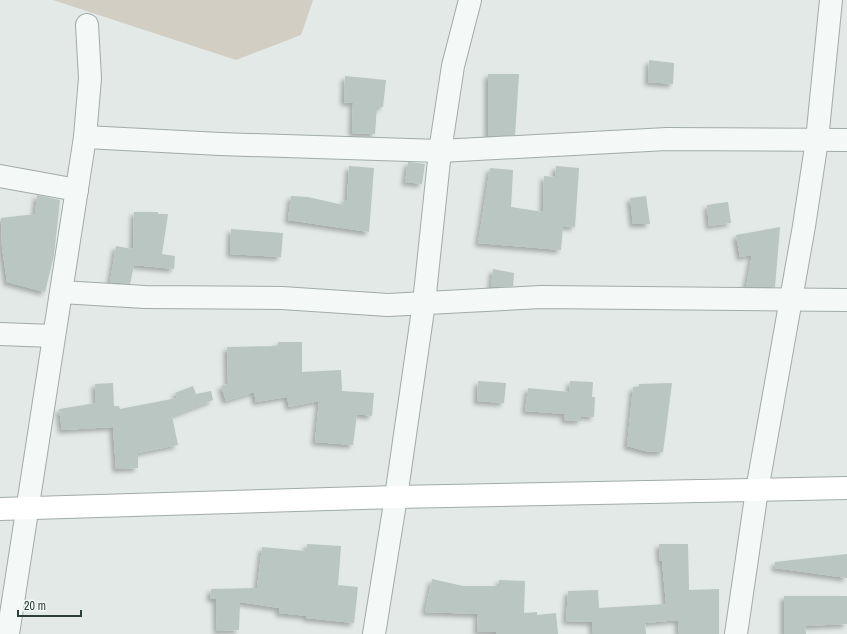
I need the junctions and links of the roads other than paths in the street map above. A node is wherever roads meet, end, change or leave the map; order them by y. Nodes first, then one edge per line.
1 (470, 0) edge
2 (831, 0) edge
3 (86, 25) dead end
4 (85, 137) junction
5 (817, 140) junction
6 (847, 140) edge
7 (440, 151) junction
8 (0, 176) edge
9 (77, 190) junction
10 (61, 292) junction
11 (793, 300) junction
12 (847, 300) edge
13 (424, 303) junction
14 (0, 334) edge
15 (53, 336) junction
16 (847, 488) edge
17 (758, 490) junction
18 (396, 497) junction
19 (27, 508) junction
20 (0, 509) edge
21 (8, 634) edge
22 (374, 634) edge
23 (736, 634) edge

1 - 7 street
2 - 5 street
3 - 4 street
4 - 7 street
4 - 9 street
5 - 6 street
5 - 7 street
5 - 11 street
7 - 13 street
8 - 9 street
9 - 10 street
10 - 13 street
10 - 15 street
11 - 12 street
11 - 13 street
11 - 17 street
13 - 18 street
14 - 15 street
15 - 19 street
16 - 17 main road
17 - 18 main road
17 - 23 street
18 - 19 main road
18 - 22 street
19 - 20 main road
19 - 21 street

